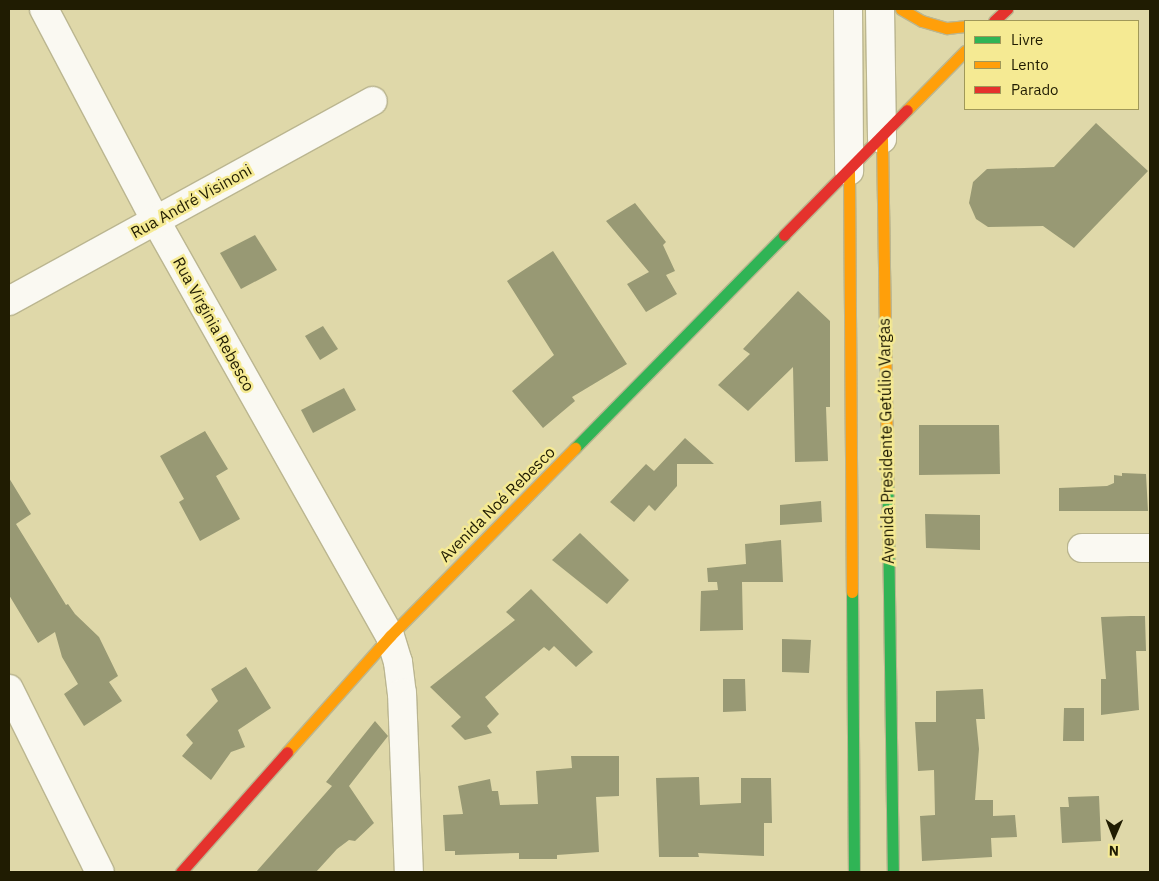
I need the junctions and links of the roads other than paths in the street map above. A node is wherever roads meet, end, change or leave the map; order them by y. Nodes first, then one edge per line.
1 (44, 9) edge
2 (848, 9) edge
3 (880, 9) edge
4 (901, 9) edge
5 (1007, 9) edge
6 (996, 19) edge
7 (964, 26) edge
8 (964, 52) edge
9 (373, 101) dead end
10 (882, 138) junction
11 (848, 171) junction
12 (156, 221) junction
13 (9, 301) edge
14 (1082, 548) dead end
15 (1150, 548) edge
16 (390, 636) junction
17 (9, 689) edge
18 (100, 872) edge
19 (181, 872) edge
20 (409, 872) edge
21 (854, 872) edge
22 (893, 872) edge

1 - 12 street, Rua Virginia Rebesco
2 - 11 street
3 - 10 street, Avenida Presidente Getúlio Vargas
4 - 7 main road
5 - 6 main road
8 - 10 main road, Avenida Noé Rebesco
9 - 12 street, Rua André Visinoni
10 - 11 main road, Avenida Noé Rebesco
10 - 22 main road, Avenida Presidente Getúlio Vargas
11 - 16 main road, Avenida Noé Rebesco
11 - 21 main road
12 - 13 street, Rua André Visinoni
12 - 16 street, Rua Virginia Rebesco
14 - 15 street
16 - 19 main road, Avenida Noé Rebesco
16 - 20 street, Rua Virginia Rebesco
17 - 18 street

